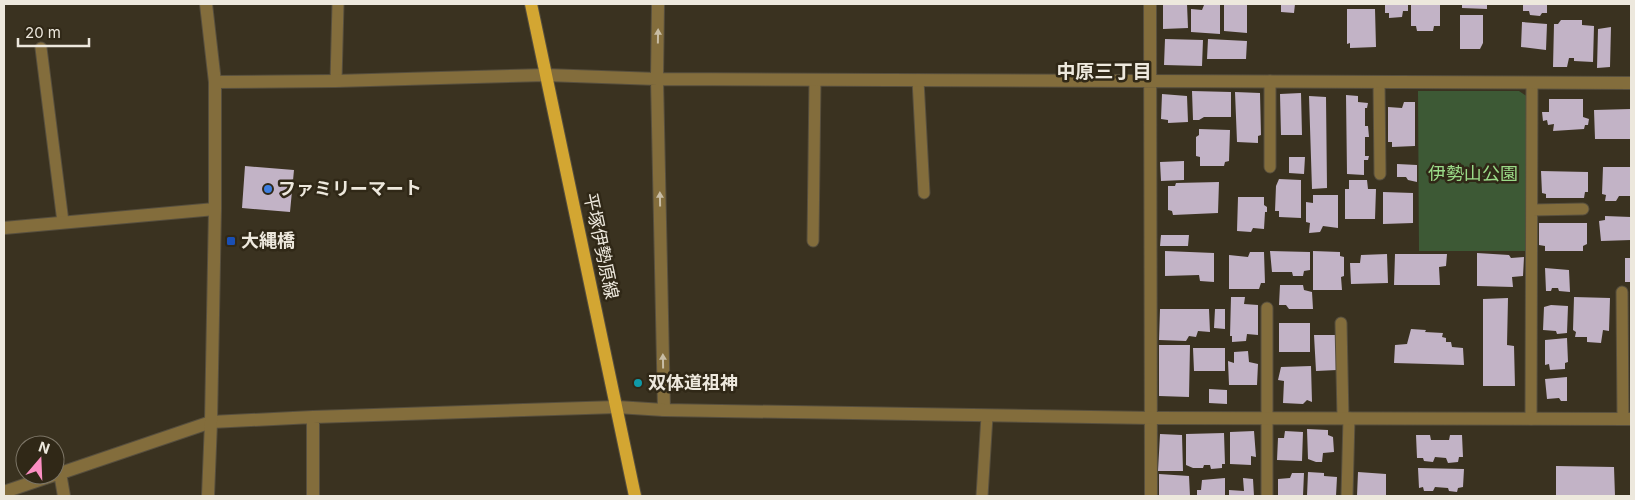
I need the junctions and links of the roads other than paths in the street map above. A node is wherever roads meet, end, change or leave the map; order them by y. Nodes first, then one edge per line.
1 (206, 4) edge
2 (338, 4) edge
3 (531, 4) edge
4 (658, 4) edge
5 (1150, 4) edge
6 (41, 48) dead end
7 (546, 75) junction
8 (657, 79) junction
9 (815, 80) junction
10 (918, 80) junction
11 (336, 81) junction
12 (1149, 81) junction
13 (1270, 81) junction
14 (215, 82) junction
15 (1378, 82) junction
16 (1532, 83) junction
17 (1631, 83) edge
18 (1270, 167) dead end
19 (1380, 174) dead end
20 (924, 193) dead end
21 (215, 209) junction
22 (1583, 209) dead end
23 (1532, 210) junction
24 (63, 222) junction
25 (4, 228) edge
26 (813, 241) dead end
27 (1622, 292) dead end
28 (1267, 308) dead end
29 (1341, 323) dead end
30 (617, 407) junction
31 (664, 410) junction
32 (987, 416) junction
33 (313, 417) junction
34 (1152, 418) junction
35 (1268, 418) junction
36 (1346, 418) junction
37 (1531, 419) junction
38 (1627, 419) edge
39 (211, 422) junction
40 (65, 471) edge
41 (24, 485) edge
42 (4, 492) edge
43 (208, 496) edge
44 (313, 496) edge
45 (636, 496) edge
46 (982, 496) edge
47 (1151, 496) edge
48 (1267, 496) edge
49 (1347, 496) edge

1 - 14 street
2 - 11 lane
3 - 7 main road, 平塚伊勢原線
8 -> 4 street
5 - 12 street
6 - 24 lane
7 - 8 street
7 - 11 street
7 - 30 main road, 平塚伊勢原線
8 - 9 street
31 -> 8 street
9 - 10 street
9 - 26 lane
10 - 12 street
10 - 20 lane
11 - 14 street
12 - 13 street
12 - 34 street
13 - 15 street
13 - 18 lane
14 - 21 street
15 - 16 street
15 - 19 lane
16 - 17 street
16 - 23 lane
21 - 24 street
21 - 39 street
22 - 23 lane
23 - 37 lane
24 - 25 street
27 - 38 lane
28 - 35 lane
29 - 36 lane
30 - 31 street
30 - 33 street
30 - 45 main road, 平塚伊勢原線
31 - 32 street
32 - 34 street
32 - 46 lane
33 - 39 street
33 - 44 street
34 - 35 street
34 - 47 street
35 - 36 street
35 - 48 lane
36 - 37 street
36 - 49 lane
37 - 38 street
39 - 40 street
39 - 43 street
41 - 42 street

